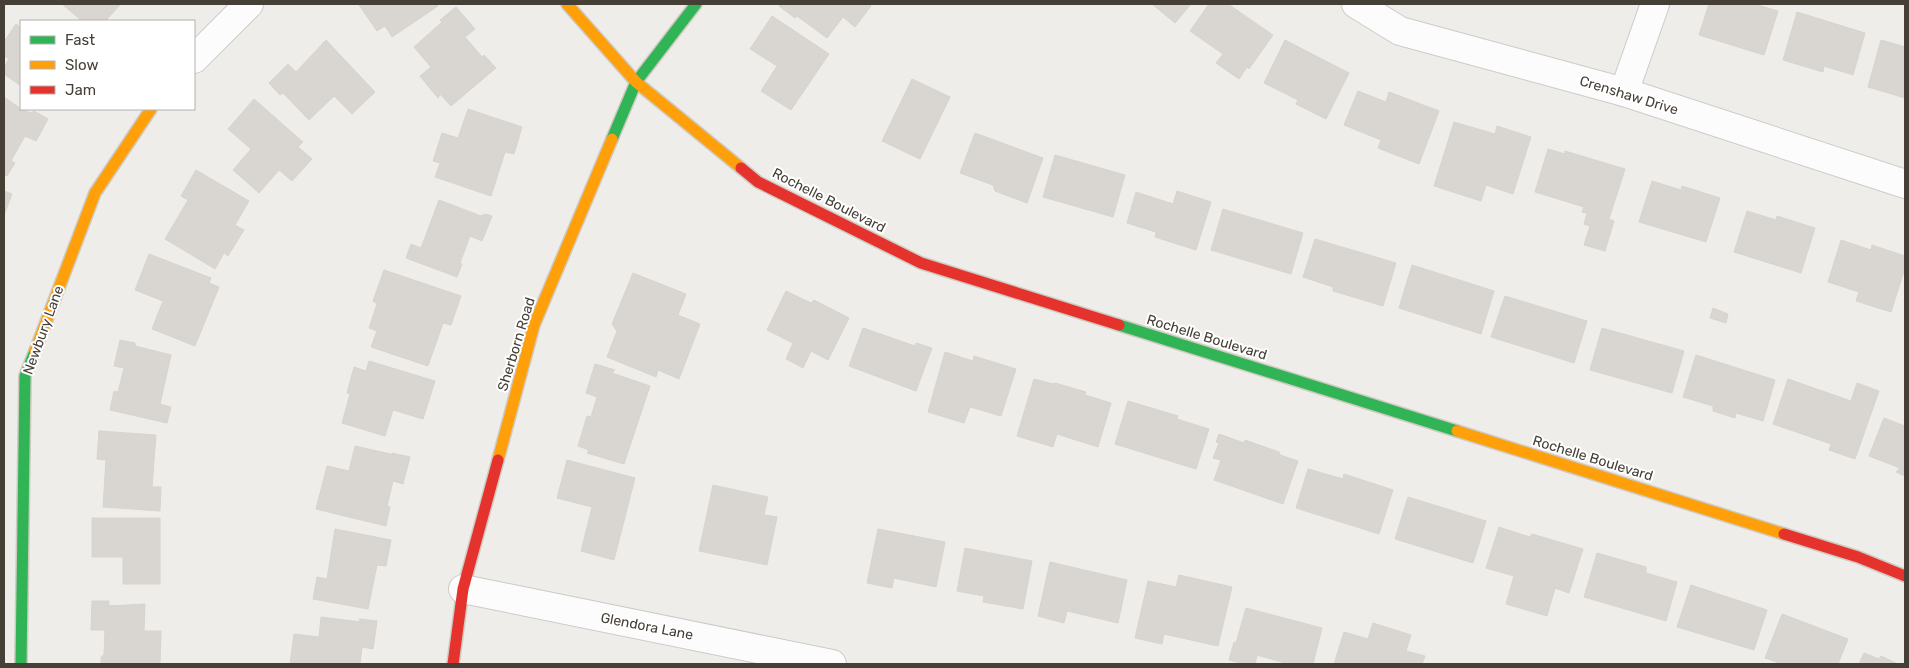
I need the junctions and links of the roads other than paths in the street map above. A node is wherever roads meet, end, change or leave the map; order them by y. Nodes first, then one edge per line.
1 (249, 4) edge
2 (568, 4) edge
3 (696, 4) edge
4 (1356, 4) edge
5 (1655, 4) edge
6 (195, 58) edge
7 (636, 82) junction
8 (1624, 92) junction
9 (150, 110) edge
10 (1905, 184) edge
11 (1905, 576) edge
12 (463, 589) junction
13 (21, 664) edge
14 (453, 664) edge
15 (832, 664) edge

1 - 6 street
2 - 7 street, Rochelle Boulevard
3 - 7 street, Sherborn Road
4 - 8 street, Crenshaw Drive
5 - 8 street
7 - 11 street, Rochelle Boulevard
7 - 12 street, Sherborn Road
8 - 10 street, Crenshaw Drive
9 - 13 street, Newbury Lane
12 - 14 street, Sherborn Road
12 - 15 street, Glendora Lane

